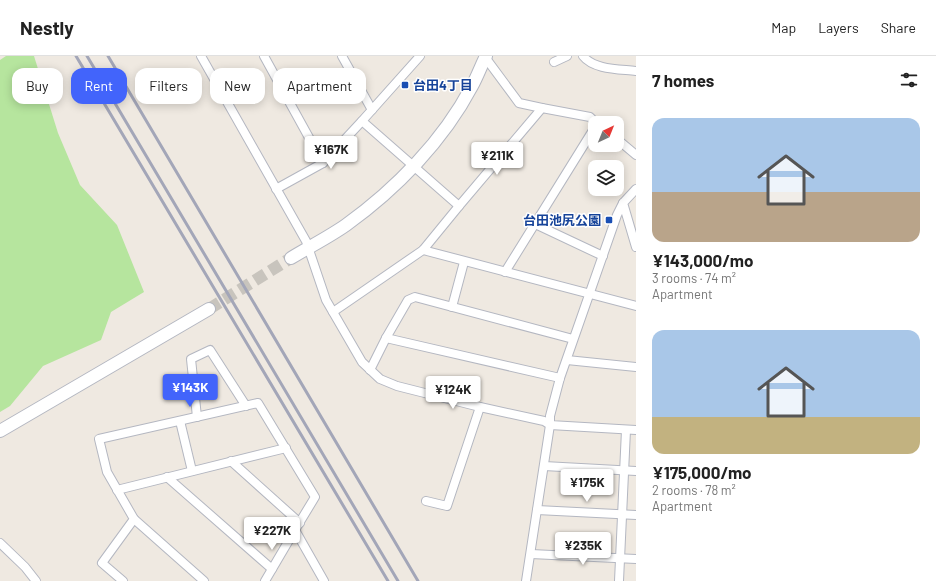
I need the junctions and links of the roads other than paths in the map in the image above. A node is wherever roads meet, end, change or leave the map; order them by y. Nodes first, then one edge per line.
1 (201, 56) edge
2 (264, 56) edge
3 (342, 56) edge
4 (420, 56) edge
5 (567, 56) edge
6 (583, 56) edge
7 (486, 57) edge
8 (554, 62) dead end
9 (636, 71) edge
10 (542, 108) junction
11 (372, 110) junction
12 (588, 118) edge
13 (362, 121) junction
14 (588, 138) edge
15 (624, 145) edge
16 (636, 155) edge
17 (323, 164) junction
18 (414, 167) junction
19 (276, 189) junction
20 (636, 189) edge
21 (623, 203) junction
22 (459, 206) junction
23 (535, 224) junction
24 (636, 246) edge
25 (308, 248) junction
26 (423, 250) junction
27 (603, 256) junction
28 (291, 258) tunnel mouth
29 (464, 262) junction
30 (505, 272) junction
31 (590, 295) junction
32 (636, 306) edge
33 (452, 307) junction
34 (209, 309) tunnel mouth
35 (333, 312) junction
36 (386, 338) junction
37 (573, 339) junction
38 (567, 360) junction
39 (636, 367) edge
40 (370, 370) junction
41 (560, 378) junction
42 (246, 406) junction
43 (480, 407) junction
44 (197, 417) junction
45 (180, 421) junction
46 (550, 425) junction
47 (626, 430) junction
48 (636, 430) edge
49 (0, 431) edge
50 (286, 448) junction
51 (231, 462) junction
52 (544, 466) junction
53 (192, 471) junction
54 (624, 471) junction
55 (636, 471) edge
56 (167, 477) junction
57 (117, 490) junction
58 (426, 502) dead end
59 (537, 510) junction
60 (622, 514) junction
61 (636, 515) edge
62 (134, 519) junction
63 (300, 523) junction
64 (295, 530) junction
65 (0, 543) edge
66 (531, 554) junction
67 (620, 558) junction
68 (636, 559) edge
69 (272, 569) junction
70 (36, 581) edge
71 (123, 581) edge
72 (204, 581) edge
73 (265, 581) edge
74 (324, 581) edge
75 (526, 581) edge
76 (620, 581) edge

1 - 19 street
2 - 17 street
3 - 11 street
4 - 11 street
5 - 8 street
6 - 9 street
7 - 10 street
7 - 18 street
10 - 12 street
10 - 22 street
11 - 13 street
13 - 17 street
13 - 18 street
14 - 23 street
15 - 16 street
17 - 19 street
18 - 22 street
18 - 25 street
19 - 25 street
20 - 21 street
21 - 24 street
21 - 27 street
22 - 26 street
23 - 27 street
23 - 30 street
25 - 28 street
25 - 35 street
26 - 29 street
26 - 35 street
27 - 31 street
29 - 30 street
29 - 33 street
30 - 31 street
31 - 32 street
31 - 37 street
33 - 36 street
33 - 37 street
34 - 49 street
35 - 40 street
36 - 40 street
36 - 41 street
37 - 38 street
38 - 39 street
38 - 41 street
40 - 43 street
41 - 46 street
42 - 44 street
42 - 44 street
42 - 50 street
43 - 46 street
43 - 58 street
44 - 45 street
45 - 53 street
45 - 57 street
46 - 47 street
46 - 52 street
47 - 48 street
47 - 54 street
50 - 51 street
50 - 63 street
51 - 53 street
51 - 63 street
52 - 54 street
52 - 59 street
53 - 56 street
54 - 55 street
54 - 60 street
56 - 57 street
56 - 69 street
57 - 62 street
59 - 60 street
59 - 66 street
60 - 61 street
60 - 67 street
62 - 71 street
62 - 72 street
63 - 64 street
64 - 69 street
64 - 74 street
65 - 70 street
66 - 67 street
66 - 75 street
67 - 68 street
67 - 76 street
69 - 73 street

